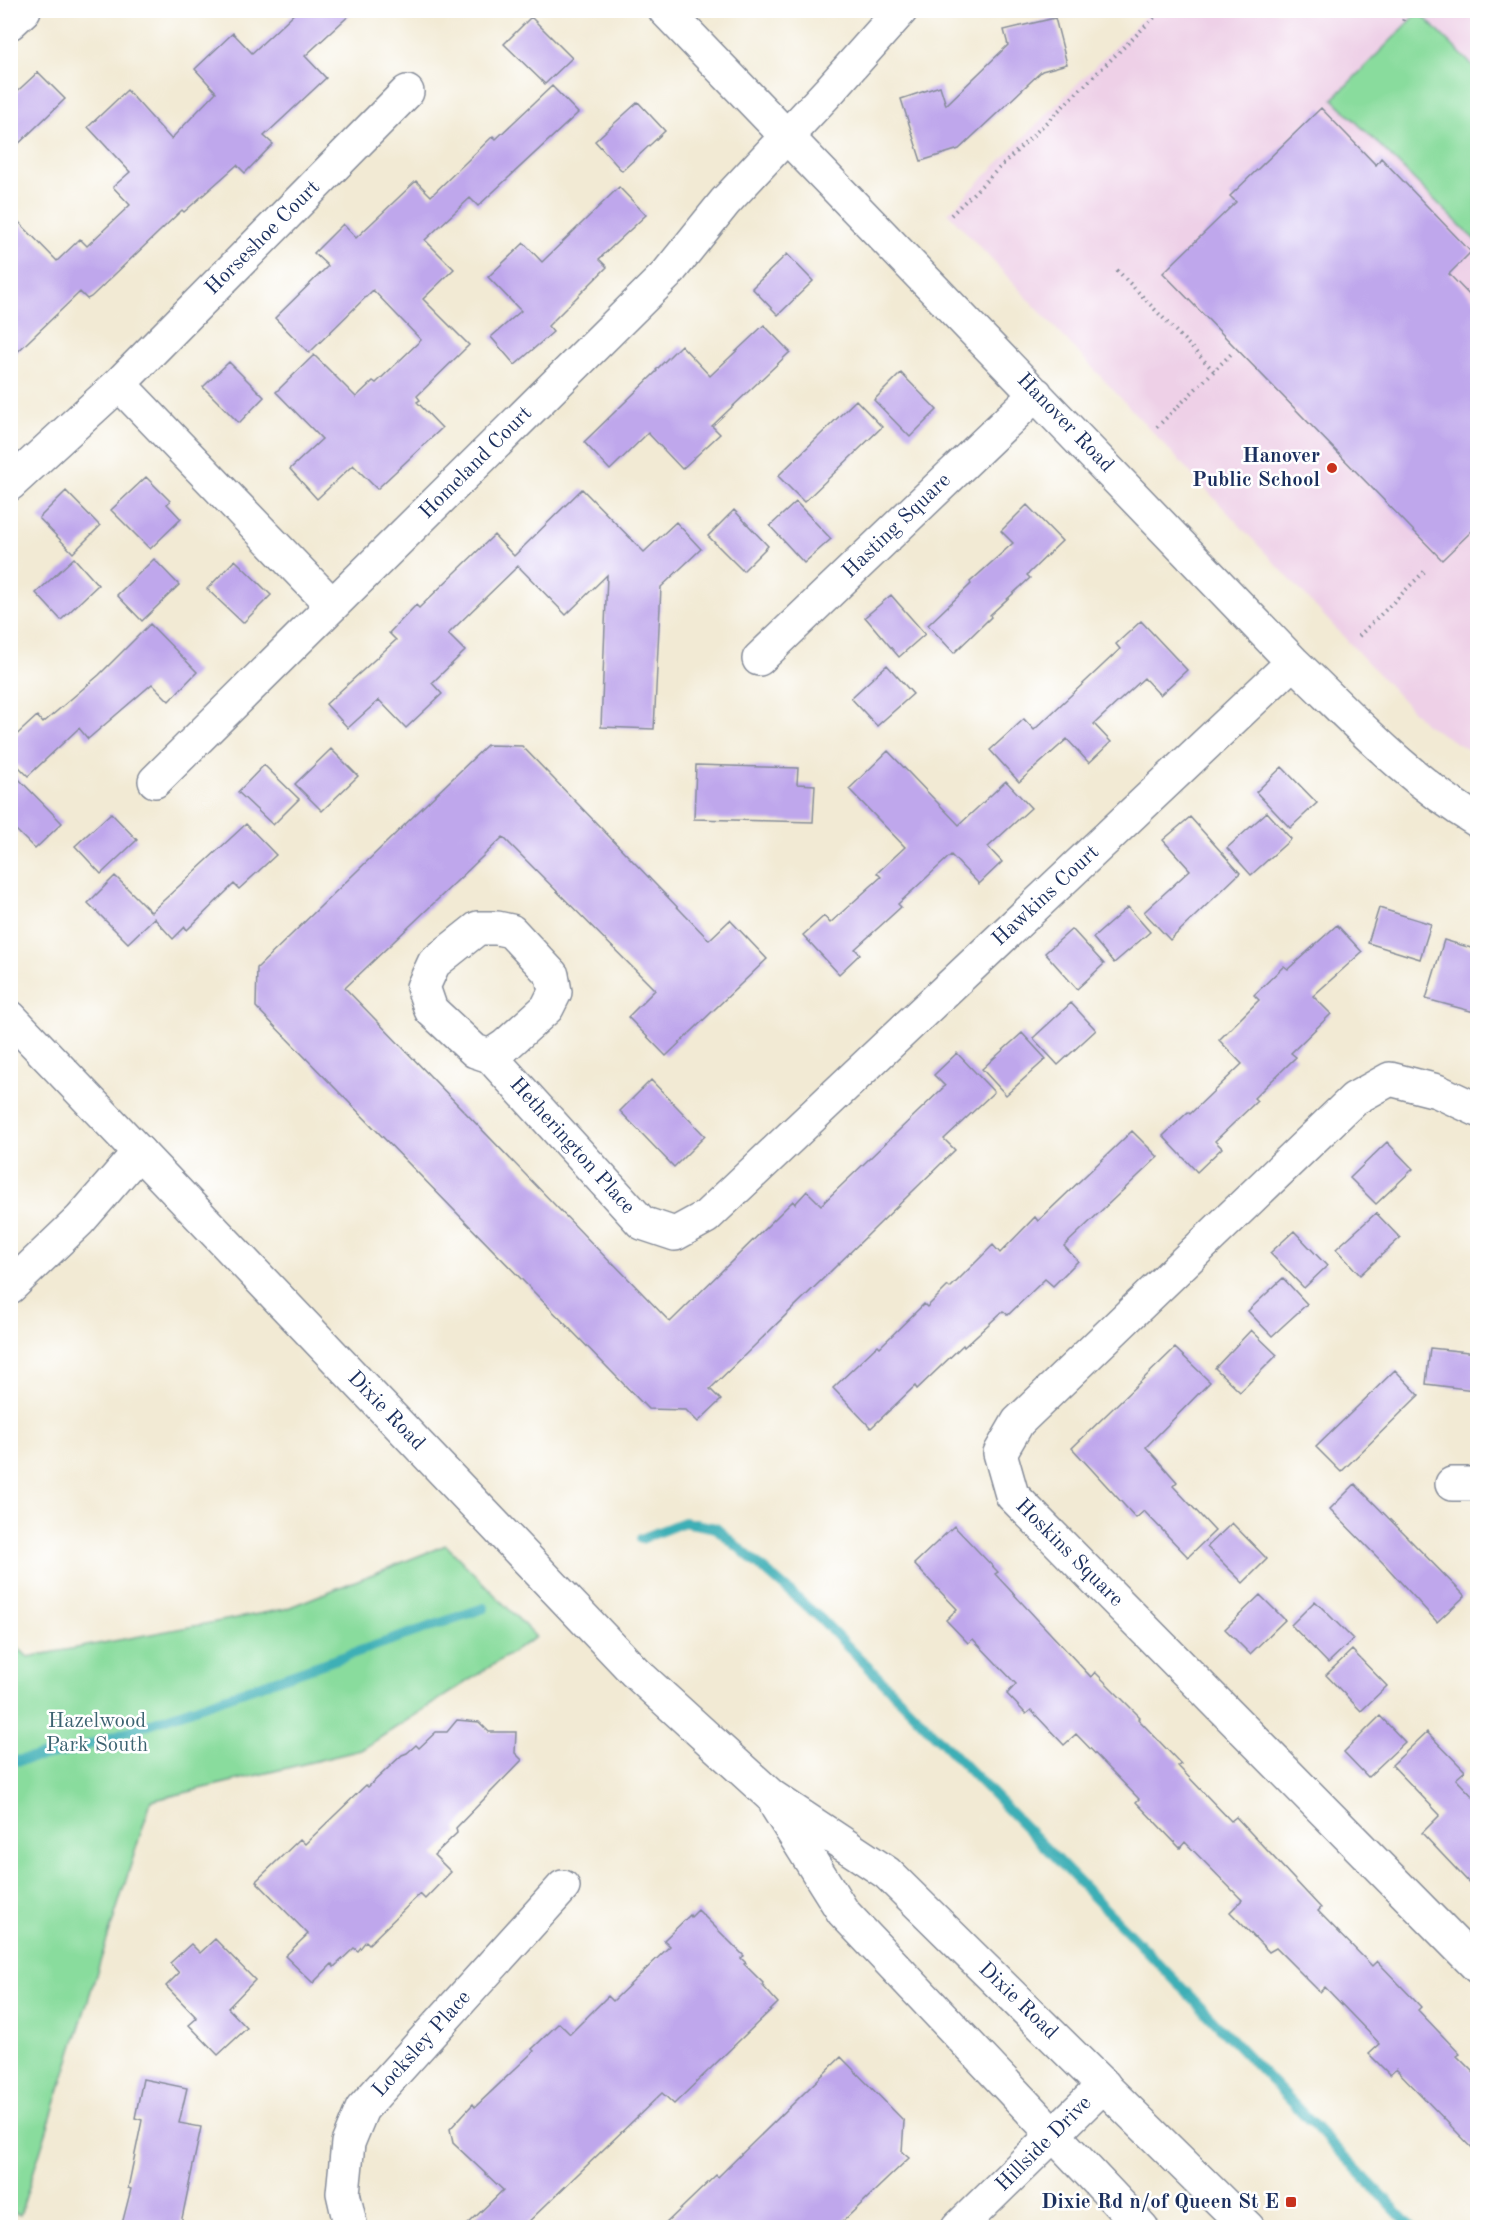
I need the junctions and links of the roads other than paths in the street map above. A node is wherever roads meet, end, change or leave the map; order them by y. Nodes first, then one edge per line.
1 (24, 10) edge
2 (666, 10) edge
3 (901, 10) edge
4 (10, 23) edge
5 (407, 92) dead end
6 (787, 136) junction
7 (119, 384) junction
8 (1035, 394) junction
9 (10, 484) edge
10 (332, 605) junction
11 (759, 659) dead end
12 (1293, 662) junction
13 (155, 781) dead end
14 (1478, 821) edge
15 (10, 1017) edge
16 (490, 1056) dead end
17 (1478, 1110) edge
18 (799, 1129) joint
19 (139, 1152) junction
20 (10, 1287) edge
21 (771, 1796) junction
22 (563, 1887) dead end
23 (1478, 1967) edge
24 (1104, 2085) junction
25 (1054, 2134) junction
26 (351, 2228) edge
27 (958, 2228) edge
28 (1142, 2228) edge
29 (1248, 2228) edge

1 - 4 street
2 - 6 street, Hanover Road
3 - 6 street, Homeland Court
5 - 7 street, Horseshoe Court
6 - 8 street, Hanover Road
6 - 10 street, Homeland Court
7 - 9 street, Horseshoe Court
7 - 10 street
8 - 11 street, Hasting Square
8 - 12 street, Hanover Road
10 - 13 street, Homeland Court
12 - 14 street, Hanover Road
12 - 18 street, Hawkins Court
15 - 19 street, Dixie Road
16 - 18 street, Hetherington Place
17 - 23 street, Hoskins Square
19 - 20 street
19 - 21 street, Dixie Road
21 - 24 street, Dixie Road
21 - 25 street, Dixie Road
22 - 26 street, Locksley Place
24 - 25 street, Hillside Drive
24 - 29 street, Dixie Road
25 - 27 street, Hillside Drive
25 - 28 street, Dixie Road

